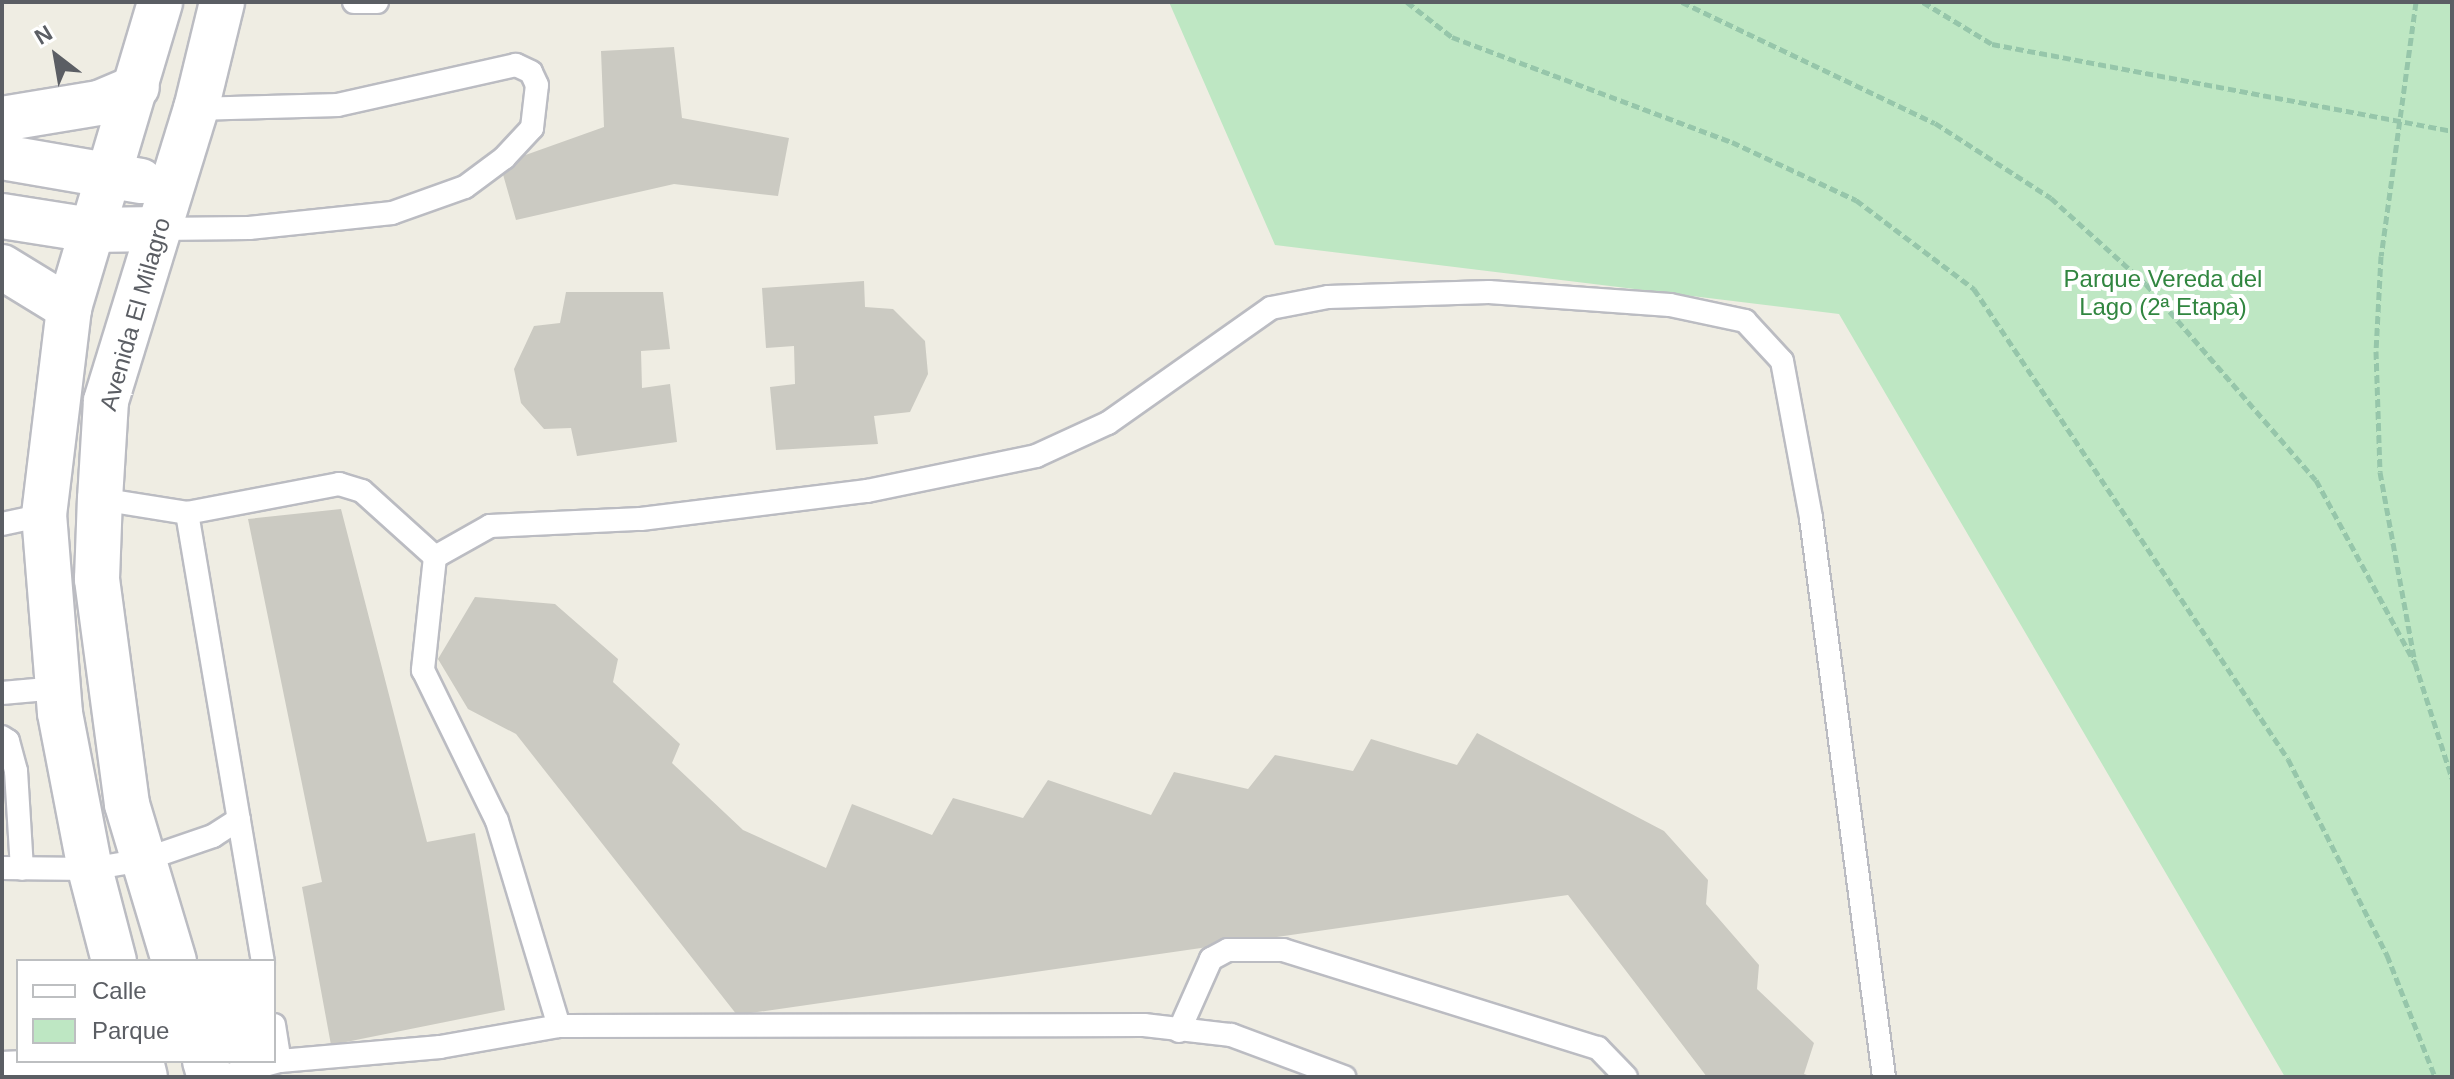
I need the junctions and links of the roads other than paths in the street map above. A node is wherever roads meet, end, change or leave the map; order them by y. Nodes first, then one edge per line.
1 (160, 2) edge
2 (222, 2) edge
3 (354, 2) edge
4 (377, 2) edge
5 (137, 87) junction
6 (196, 109) junction
7 (2, 119) edge
8 (2, 157) edge
9 (112, 176) junction
10 (171, 187) junction
11 (2, 216) edge
12 (158, 229) junction
13 (91, 230) junction
14 (2, 267) edge
15 (69, 308) junction
16 (100, 499) junction
17 (187, 513) junction
18 (44, 515) junction
19 (2, 524) edge
20 (435, 557) junction
21 (58, 688) junction
22 (2, 693) edge
23 (2, 737) edge
24 (239, 819) junction
25 (143, 860) junction
26 (12, 869) edge
27 (90, 869) junction
28 (113, 959) edge
29 (173, 959) edge
30 (263, 959) edge
31 (559, 1026) junction
32 (1179, 1031) junction
33 (276, 1037) edge
34 (280, 1061) junction
35 (276, 1062) edge
36 (273, 1063) edge
37 (143, 1068) edge
38 (2, 1073) edge
39 (221, 1077) edge
40 (1344, 1077) edge
41 (1626, 1077) edge
42 (1884, 1077) edge

1 - 5 main road
2 - 6 main road, Avenida El Milagro
3 - 4 lane
5 - 7 main road
5 - 9 main road
6 - 10 main road, Avenida El Milagro
6 - 12 lane
8 - 9 main road
9 - 10 main road
9 - 13 main road
10 - 12 main road, Avenida El Milagro
11 - 13 main road
12 - 13 main road
12 - 16 main road, Avenida El Milagro
13 - 15 main road
14 - 15 main road
15 - 18 main road
16 - 17 lane
16 - 25 main road, Avenida El Milagro
17 - 20 lane
17 - 24 lane
18 - 19 lane
18 - 21 main road
20 - 31 lane
20 - 42 lane
21 - 22 lane
21 - 27 main road
23 - 26 lane
24 - 25 lane
24 - 30 lane
25 - 27 lane
25 - 29 main road, Avenida El Milagro
26 - 27 lane
27 - 28 main road
31 - 32 lane
31 - 34 lane
32 - 40 lane
32 - 41 lane
33 - 34 lane
34 - 35 lane
36 - 39 lane
37 - 38 street

